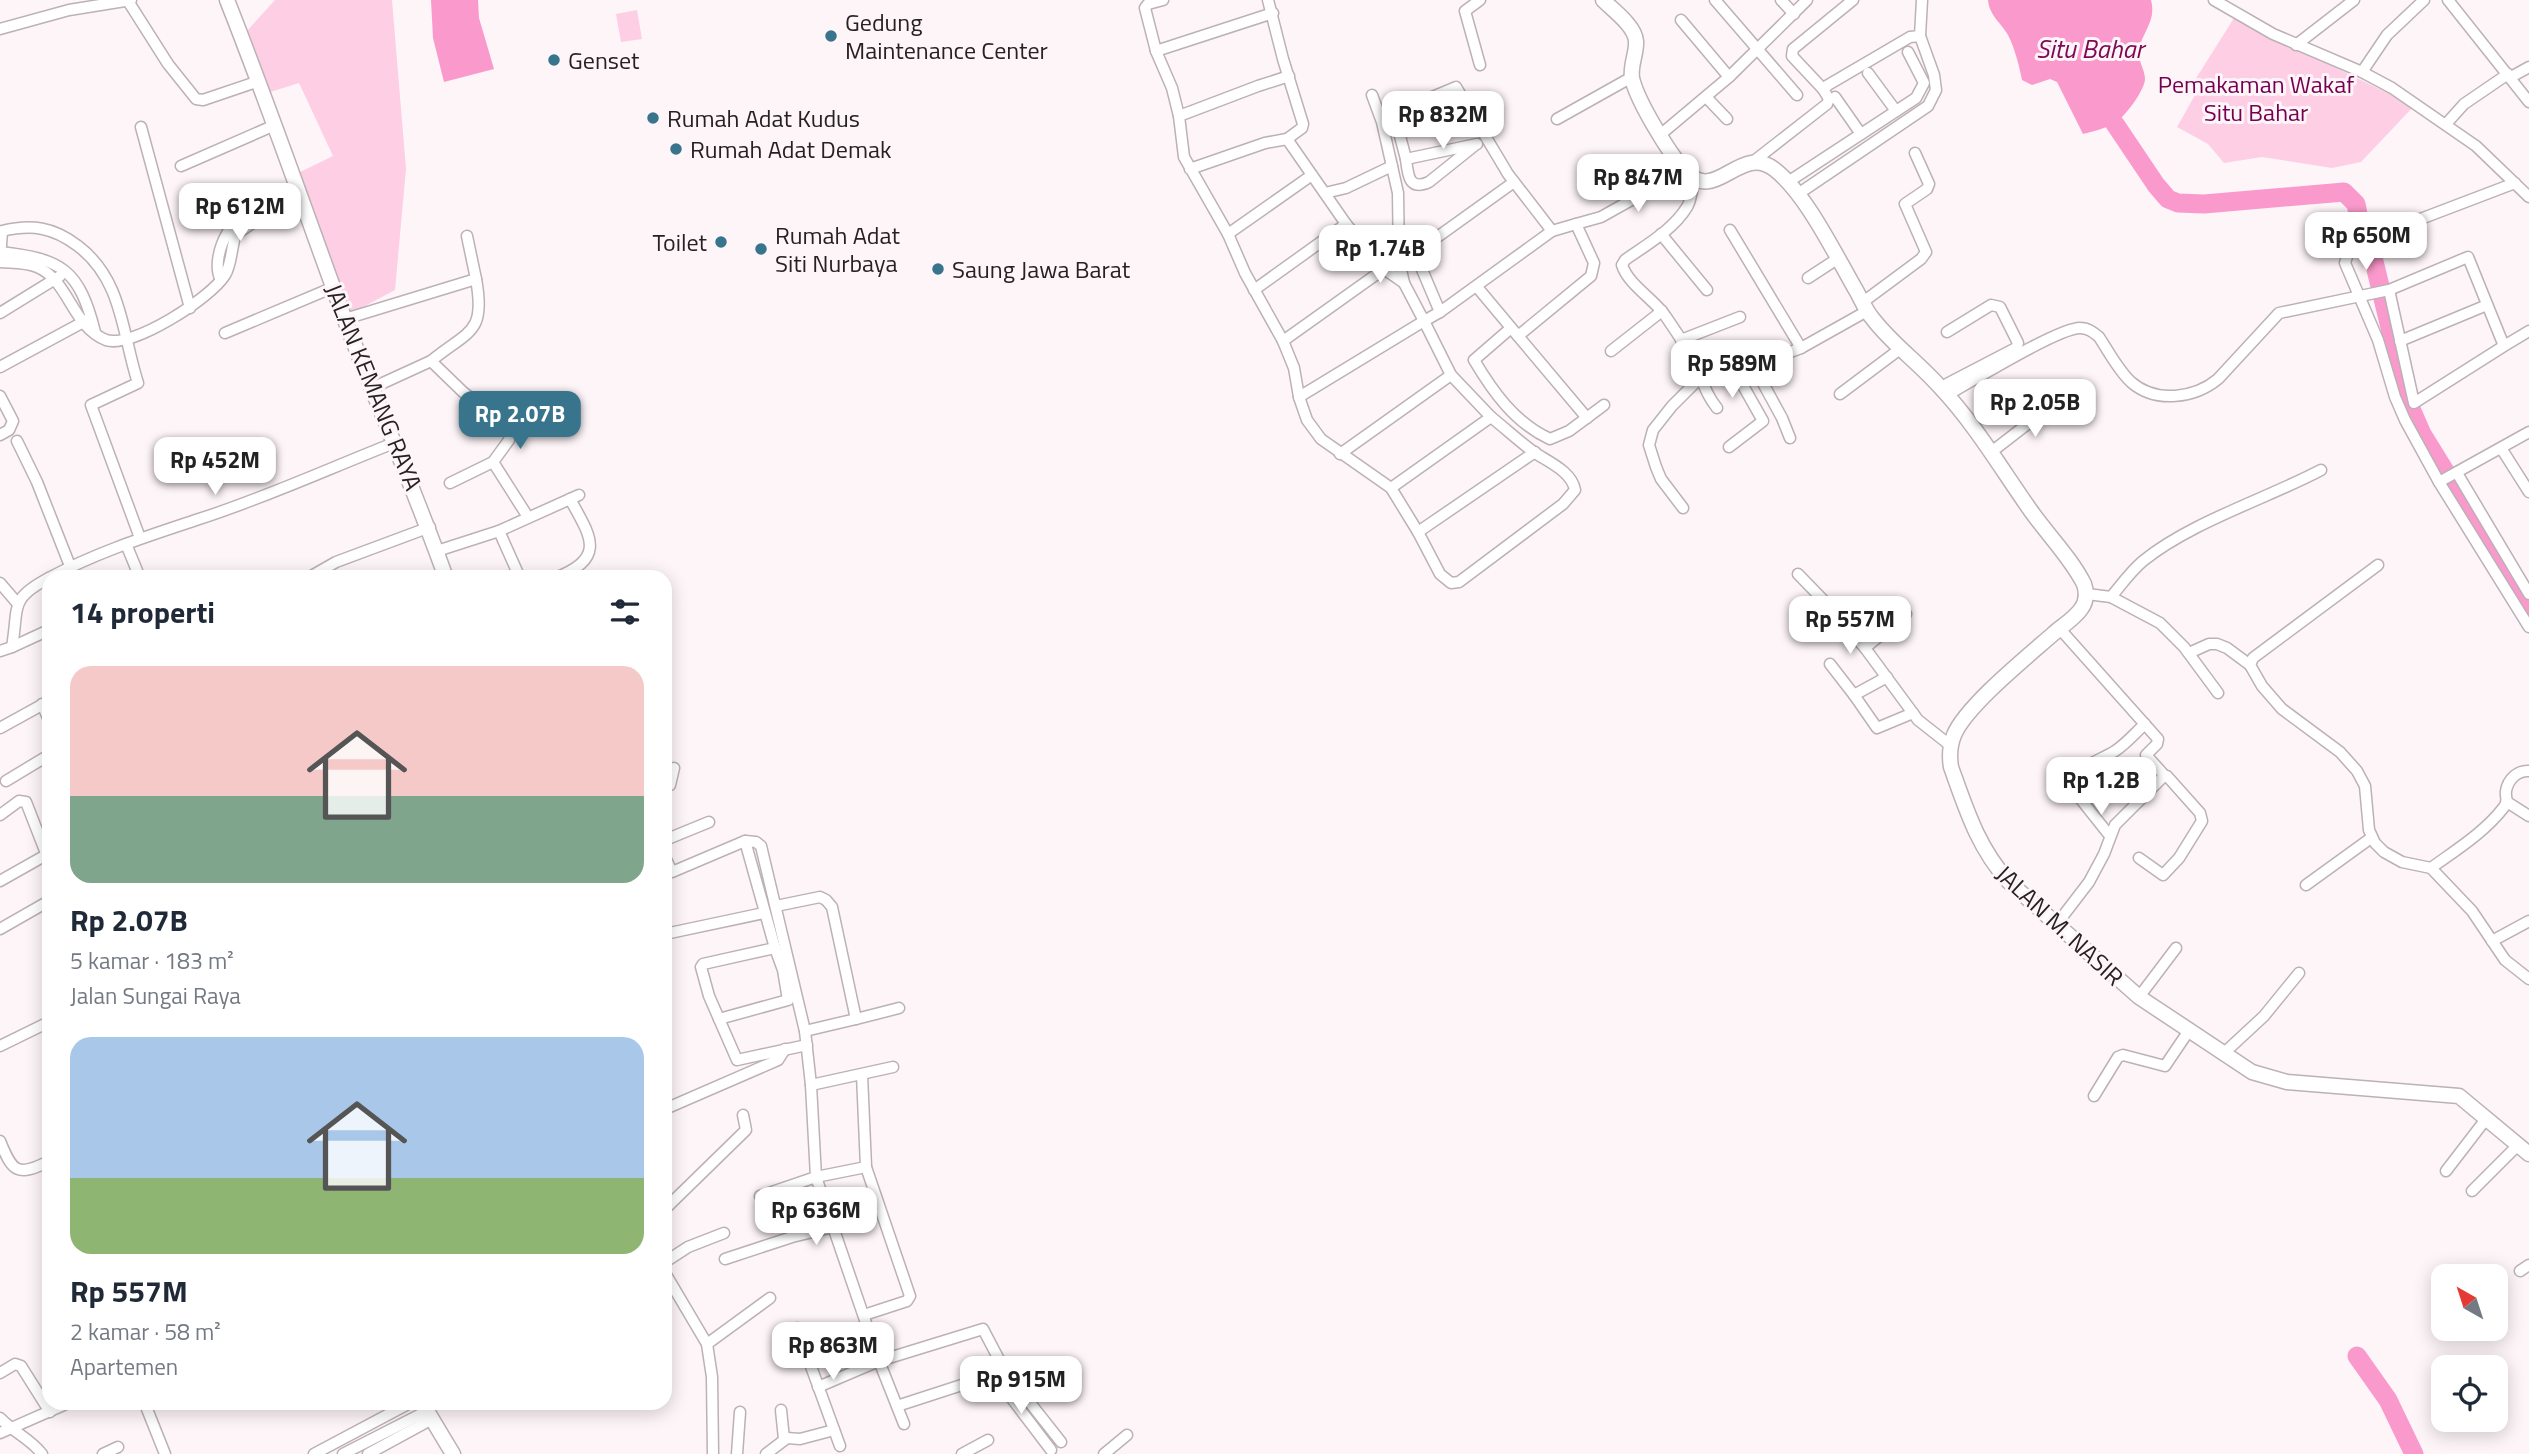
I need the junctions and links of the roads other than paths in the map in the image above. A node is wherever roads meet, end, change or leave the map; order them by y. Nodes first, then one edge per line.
1 (227, 0) edge
2 (1163, 0) edge
3 (1268, 0) edge
4 (1480, 0) edge
5 (1603, 0) edge
6 (1715, 0) edge
7 (1781, 0) edge
8 (1807, 0) edge
9 (1853, 0) edge
10 (1922, 0) edge
11 (2214, 0) edge
12 (2354, 0) edge
13 (2424, 0) edge
14 (2448, 0) edge
15 (130, 1) edge
16 (69, 5) edge
17 (1273, 13) junction
18 (1794, 14) junction
19 (1681, 20) dead end
20 (0, 29) edge
21 (1920, 36) junction
22 (2296, 45) junction
23 (1758, 50) junction
24 (1156, 51) junction
25 (1908, 52) dead end
26 (1480, 65) dead end
27 (2529, 67) edge
28 (2361, 72) junction
29 (1868, 73) dead end
30 (1289, 76) junction
31 (2510, 76) junction
32 (1632, 77) junction
33 (1729, 77) junction
34 (259, 81) junction
35 (1823, 89) junction
36 (1372, 95) dead end
37 (1797, 95) dead end
38 (1835, 97) dead end
39 (1707, 98) junction
40 (2528, 100) edge
41 (1896, 111) junction
42 (1180, 116) junction
43 (1557, 119) dead end
44 (1727, 119) dead end
45 (2445, 124) junction
46 (275, 125) junction
47 (141, 127) dead end
48 (1861, 134) junction
49 (1660, 135) junction
50 (1287, 139) junction
51 (1481, 140) junction
52 (1915, 153) dead end
53 (1406, 159) junction
54 (1754, 161) junction
55 (181, 166) dead end
56 (1392, 166) junction
57 (1190, 169) junction
58 (1312, 175) junction
59 (1690, 175) junction
60 (1788, 182) junction
61 (1514, 183) junction
62 (2524, 190) edge
63 (1325, 193) junction
64 (1798, 194) junction
65 (300, 197) junction
66 (1346, 224) junction
67 (1576, 224) junction
68 (1730, 230) dead end
69 (1552, 231) junction
70 (1228, 234) junction
71 (1661, 234) junction
72 (467, 236) dead end
73 (0, 252) edge
74 (1837, 258) junction
75 (0, 261) edge
76 (1384, 269) junction
77 (66, 272) junction
78 (1808, 278) dead end
79 (476, 279) junction
80 (55, 280) junction
81 (1404, 283) junction
82 (1476, 286) junction
83 (334, 287) junction
84 (1254, 290) junction
85 (1707, 290) dead end
86 (2389, 290) junction
87 (2359, 297) junction
88 (2487, 305) junction
89 (1865, 306) junction
90 (190, 308) junction
91 (1661, 311) junction
92 (1440, 312) junction
93 (0, 313) edge
94 (1740, 317) dead end
95 (87, 319) junction
96 (345, 319) junction
97 (1424, 321) junction
98 (2529, 331) edge
99 (1515, 332) junction
100 (1947, 332) dead end
101 (225, 333) dead end
102 (127, 338) junction
103 (1681, 340) junction
104 (1283, 341) junction
105 (2400, 341) junction
106 (2504, 346) junction
107 (1801, 348) junction
108 (1900, 349) junction
109 (1611, 351) dead end
110 (431, 360) junction
111 (1752, 363) junction
112 (1732, 366) junction
113 (0, 367) edge
114 (1451, 374) junction
115 (1701, 377) junction
116 (372, 388) junction
117 (1944, 391) junction
118 (1840, 394) dead end
119 (0, 396) edge
120 (1299, 397) junction
121 (2060, 400) dead end
122 (1604, 405) dead end
123 (1717, 408) dead end
124 (1491, 417) junction
125 (1587, 418) junction
126 (2529, 432) edge
127 (0, 435) edge
128 (1790, 438) dead end
129 (17, 441) dead end
130 (394, 443) junction
131 (1729, 447) dead end
132 (2501, 449) junction
133 (1535, 453) junction
134 (1990, 453) junction
135 (1340, 454) junction
136 (493, 463) junction
137 (2321, 470) dead end
138 (2448, 478) junction
139 (450, 483) dead end
140 (1391, 488) junction
141 (2529, 492) edge
142 (1683, 508) dead end
143 (528, 517) junction
144 (429, 527) junction
145 (499, 531) junction
146 (1418, 532) junction
147 (140, 538) junction
148 (126, 544) junction
149 (437, 551) junction
150 (2378, 565) dead end
151 (70, 566) junction
152 (63, 570) edge
153 (137, 570) edge
154 (322, 570) edge
155 (443, 570) edge
156 (516, 570) edge
157 (573, 570) edge
158 (1798, 574) dead end
159 (42, 582) edge
160 (0, 583) edge
161 (2087, 594) junction
162 (2529, 594) edge
163 (2111, 597) junction
164 (18, 604) junction
165 (1906, 614) dead end
166 (2529, 627) edge
167 (2060, 629) junction
168 (42, 633) edge
169 (1865, 648) junction
170 (4, 649) edge
171 (2189, 653) junction
172 (1830, 664) dead end
173 (2250, 665) junction
174 (1887, 677) junction
175 (2218, 693) dead end
176 (1854, 695) junction
177 (42, 704) edge
178 (1913, 713) junction
179 (2145, 724) junction
180 (0, 728) edge
181 (1951, 746) junction
182 (42, 759) edge
183 (674, 768) dead end
184 (2529, 771) edge
185 (672, 776) edge
186 (2165, 776) junction
187 (6, 781) dead end
188 (2507, 802) junction
189 (0, 815) edge
190 (2529, 816) edge
191 (709, 822) dead end
192 (2110, 836) junction
193 (672, 837) edge
194 (2371, 838) junction
195 (745, 841) junction
196 (42, 845) edge
197 (2139, 858) dead end
198 (42, 860) edge
199 (2431, 868) junction
200 (672, 872) edge
201 (0, 881) edge
202 (2305, 885) dead end
203 (42, 905) edge
204 (776, 906) junction
205 (764, 913) junction
206 (2529, 921) edge
207 (2056, 925) junction
208 (0, 929) edge
209 (672, 933) edge
210 (2492, 941) junction
211 (775, 948) junction
212 (2176, 948) dead end
213 (2299, 973) dead end
214 (2529, 979) edge
215 (2139, 998) junction
216 (899, 1008) dead end
217 (719, 1019) junction
218 (856, 1019) junction
219 (42, 1025) edge
220 (805, 1031) junction
221 (2188, 1031) junction
222 (807, 1045) junction
223 (0, 1046) edge
224 (785, 1049) junction
225 (2223, 1054) junction
226 (893, 1067) dead end
227 (862, 1075) junction
228 (811, 1084) junction
229 (2094, 1096) dead end
230 (672, 1106) edge
231 (743, 1115) dead end
232 (2486, 1119) junction
233 (0, 1141) edge
234 (2523, 1150) edge
235 (42, 1165) edge
236 (866, 1167) junction
237 (2446, 1171) dead end
238 (816, 1177) junction
239 (2472, 1191) dead end
240 (760, 1196) dead end
241 (672, 1202) edge
242 (833, 1227) junction
243 (724, 1233) dead end
244 (672, 1257) edge
245 (726, 1259) dead end
246 (672, 1285) edge
247 (770, 1298) dead end
248 (864, 1315) junction
249 (797, 1328) dead end
250 (707, 1344) junction
251 (879, 1361) junction
252 (0, 1373) edge
253 (1000, 1373) junction
254 (818, 1387) junction
255 (42, 1400) edge
256 (897, 1406) junction
257 (54, 1410) edge
258 (147, 1410) edge
259 (397, 1410) edge
260 (781, 1410) dead end
261 (427, 1411) edge
262 (50, 1412) joint
263 (740, 1412) dead end
264 (0, 1418) edge
265 (904, 1424) dead end
266 (834, 1430) junction
267 (5, 1431) edge
268 (1126, 1435) dead end
269 (784, 1439) junction
270 (988, 1440) dead end
271 (1061, 1442) dead end
272 (840, 1446) dead end
273 (118, 1447) dead end
274 (1051, 1450) dead end
275 (42, 1454) edge
276 (103, 1454) edge
277 (165, 1454) edge
278 (314, 1454) edge
279 (343, 1454) edge
280 (368, 1454) edge
281 (453, 1454) edge
282 (713, 1454) edge
283 (737, 1454) edge
284 (766, 1454) edge
285 (962, 1454) edge
286 (1104, 1454) edge

1 - 34 street, JALAN KEMANG RAYA
2 - 24 street
3 - 17 street
4 - 26 street
5 - 32 street
6 - 23 street
7 - 18 street
8 - 18 street
9 - 35 street
10 - 21 street
11 - 22 street
12 - 22 street
13 - 28 street
14 - 31 street
15 - 16 street
15 - 34 street
16 - 20 street
17 - 24 street
17 - 30 street
18 - 23 street
19 - 33 street
21 - 35 street
21 - 64 street
22 - 28 street
23 - 33 street
23 - 37 street
24 - 42 street
25 - 41 street
27 - 31 street
28 - 45 street
29 - 41 street
30 - 42 street
30 - 50 street
31 - 40 street
31 - 45 street
32 - 43 street
32 - 49 street
33 - 39 street
34 - 46 street, JALAN KEMANG RAYA
35 - 54 street
36 - 56 street
38 - 48 street
39 - 44 street
39 - 49 street
41 - 48 street
42 - 57 street
45 - 62 street
46 - 55 street
46 - 65 street, JALAN KEMANG RAYA
47 - 90 street
48 - 60 street
49 - 59 street
50 - 57 street
50 - 58 street
51 - 53 street
51 - 53 street
51 - 53 street
51 - 61 street
52 - 89 street
54 - 59 street
54 - 60 street
56 - 63 street
56 - 81 street
57 - 70 street
58 - 63 street
58 - 70 street
59 - 67 street
59 - 71 street
60 - 64 street
61 - 69 street
61 - 92 street
62 - 87 street
63 - 66 street
64 - 74 street
65 - 83 street, JALAN KEMANG RAYA
65 - 90 street
66 - 76 street
66 - 84 street
67 - 69 street
67 - 99 street
68 - 107 street
69 - 82 street
70 - 84 street
71 - 85 street
71 - 91 street
72 - 79 street
73 - 75 street
73 - 77 street
73 - 102 street
74 - 78 street
74 - 89 street
75 - 80 street
76 - 81 street
76 - 104 street
77 - 80 street
77 - 95 street
79 - 96 street
79 - 110 street
80 - 93 street
80 - 95 street
81 - 97 street
82 - 92 street
82 - 99 street
83 - 96 street, JALAN KEMANG RAYA
83 - 101 street
84 - 104 street
86 - 87 street
86 - 88 street
86 - 105 street
87 - 117 street
87 - 138 street
88 - 105 street
88 - 106 street
89 - 107 street
89 - 108 street
90 - 102 street
91 - 103 street
91 - 109 street
92 - 97 street
94 - 103 street
95 - 102 street
95 - 113 street
96 - 116 street, JALAN KEMANG RAYA
97 - 114 street
97 - 120 street
98 - 106 street
99 - 125 street
99 - 125 street
100 - 117 street
102 - 147 street
103 - 115 street
104 - 120 street
105 - 106 street
107 - 111 street
108 - 117 street
108 - 118 street
110 - 116 street
110 - 136 street
111 - 112 street
111 - 128 street
112 - 115 street
112 - 131 street
114 - 124 street
114 - 135 street
115 - 123 street
115 - 142 street
116 - 130 street, JALAN KEMANG RAYA
117 - 134 street
119 - 127 street
120 - 135 street
121 - 134 street
122 - 125 street
124 - 133 street
124 - 140 street
126 - 132 street
129 - 151 street
130 - 144 street, JALAN KEMANG RAYA
130 - 147 street
132 - 138 street
132 - 141 street
133 - 146 street
133 - 146 street
134 - 161 street
135 - 140 street
136 - 139 street
136 - 143 street
137 - 163 street
138 - 162 street
138 - 166 street
140 - 146 street
143 - 145 street
143 - 157 street
144 - 149 street, JALAN KEMANG RAYA
144 - 154 street
145 - 149 street
145 - 156 street
147 - 148 street
148 - 151 street
148 - 153 street
149 - 155 street, JALAN KEMANG RAYA
150 - 173 street
151 - 152 street
158 - 169 street
159 - 164 street
160 - 164 street
161 - 163 street
161 - 167 street
163 - 171 street
164 - 170 street
165 - 169 street
167 - 179 street
167 - 181 street
168 - 170 street
169 - 174 street
171 - 173 street
171 - 175 street
172 - 176 street
173 - 194 street
174 - 176 street
174 - 178 street
176 - 178 street
177 - 180 street
178 - 181 street
179 - 186 street
179 - 192 street
181 - 207 street, JALAN M. NASIR
182 - 187 street
183 - 185 street
184 - 188 street
186 - 192 street
186 - 197 street
188 - 190 street
188 - 199 street
189 - 196 street
191 - 193 street
192 - 207 street
194 - 199 street
194 - 202 street
195 - 200 street
195 - 204 street
195 - 205 street
198 - 201 street
199 - 210 street
203 - 208 street
204 - 218 street
204 - 220 street
205 - 209 street
205 - 211 street
206 - 210 street
207 - 215 street, JALAN M. NASIR
210 - 214 street
211 - 217 street
211 - 217 street
212 - 215 street
213 - 225 street
215 - 221 street, JALAN M. NASIR
216 - 218 street
217 - 224 street
218 - 220 street
219 - 223 street
220 - 222 street
221 - 225 street, JALAN M. NASIR
221 - 229 street
222 - 224 street
222 - 228 street
224 - 230 street
225 - 232 street, JALAN M. NASIR
226 - 227 street
227 - 228 street
227 - 236 street
228 - 238 street
231 - 241 street
232 - 234 street, JALAN M. NASIR
232 - 237 street
233 - 235 street
234 - 239 street
236 - 238 street
236 - 248 street
238 - 240 street
238 - 242 street
242 - 245 street
242 - 248 street
243 - 244 street
246 - 250 street
247 - 250 street
248 - 251 street
249 - 254 street
250 - 282 street
251 - 253 street
251 - 254 street
251 - 256 street
252 - 255 street
253 - 256 street
253 - 271 street
253 - 274 street
254 - 266 street
256 - 265 street
257 - 262 street
258 - 277 street
259 - 278 street
260 - 269 street
261 - 279 street
261 - 280 street
261 - 281 street
262 - 267 street
263 - 283 street
264 - 267 street
266 - 269 street
266 - 272 street
267 - 275 street
268 - 286 street
269 - 284 street
270 - 285 street
273 - 276 street

